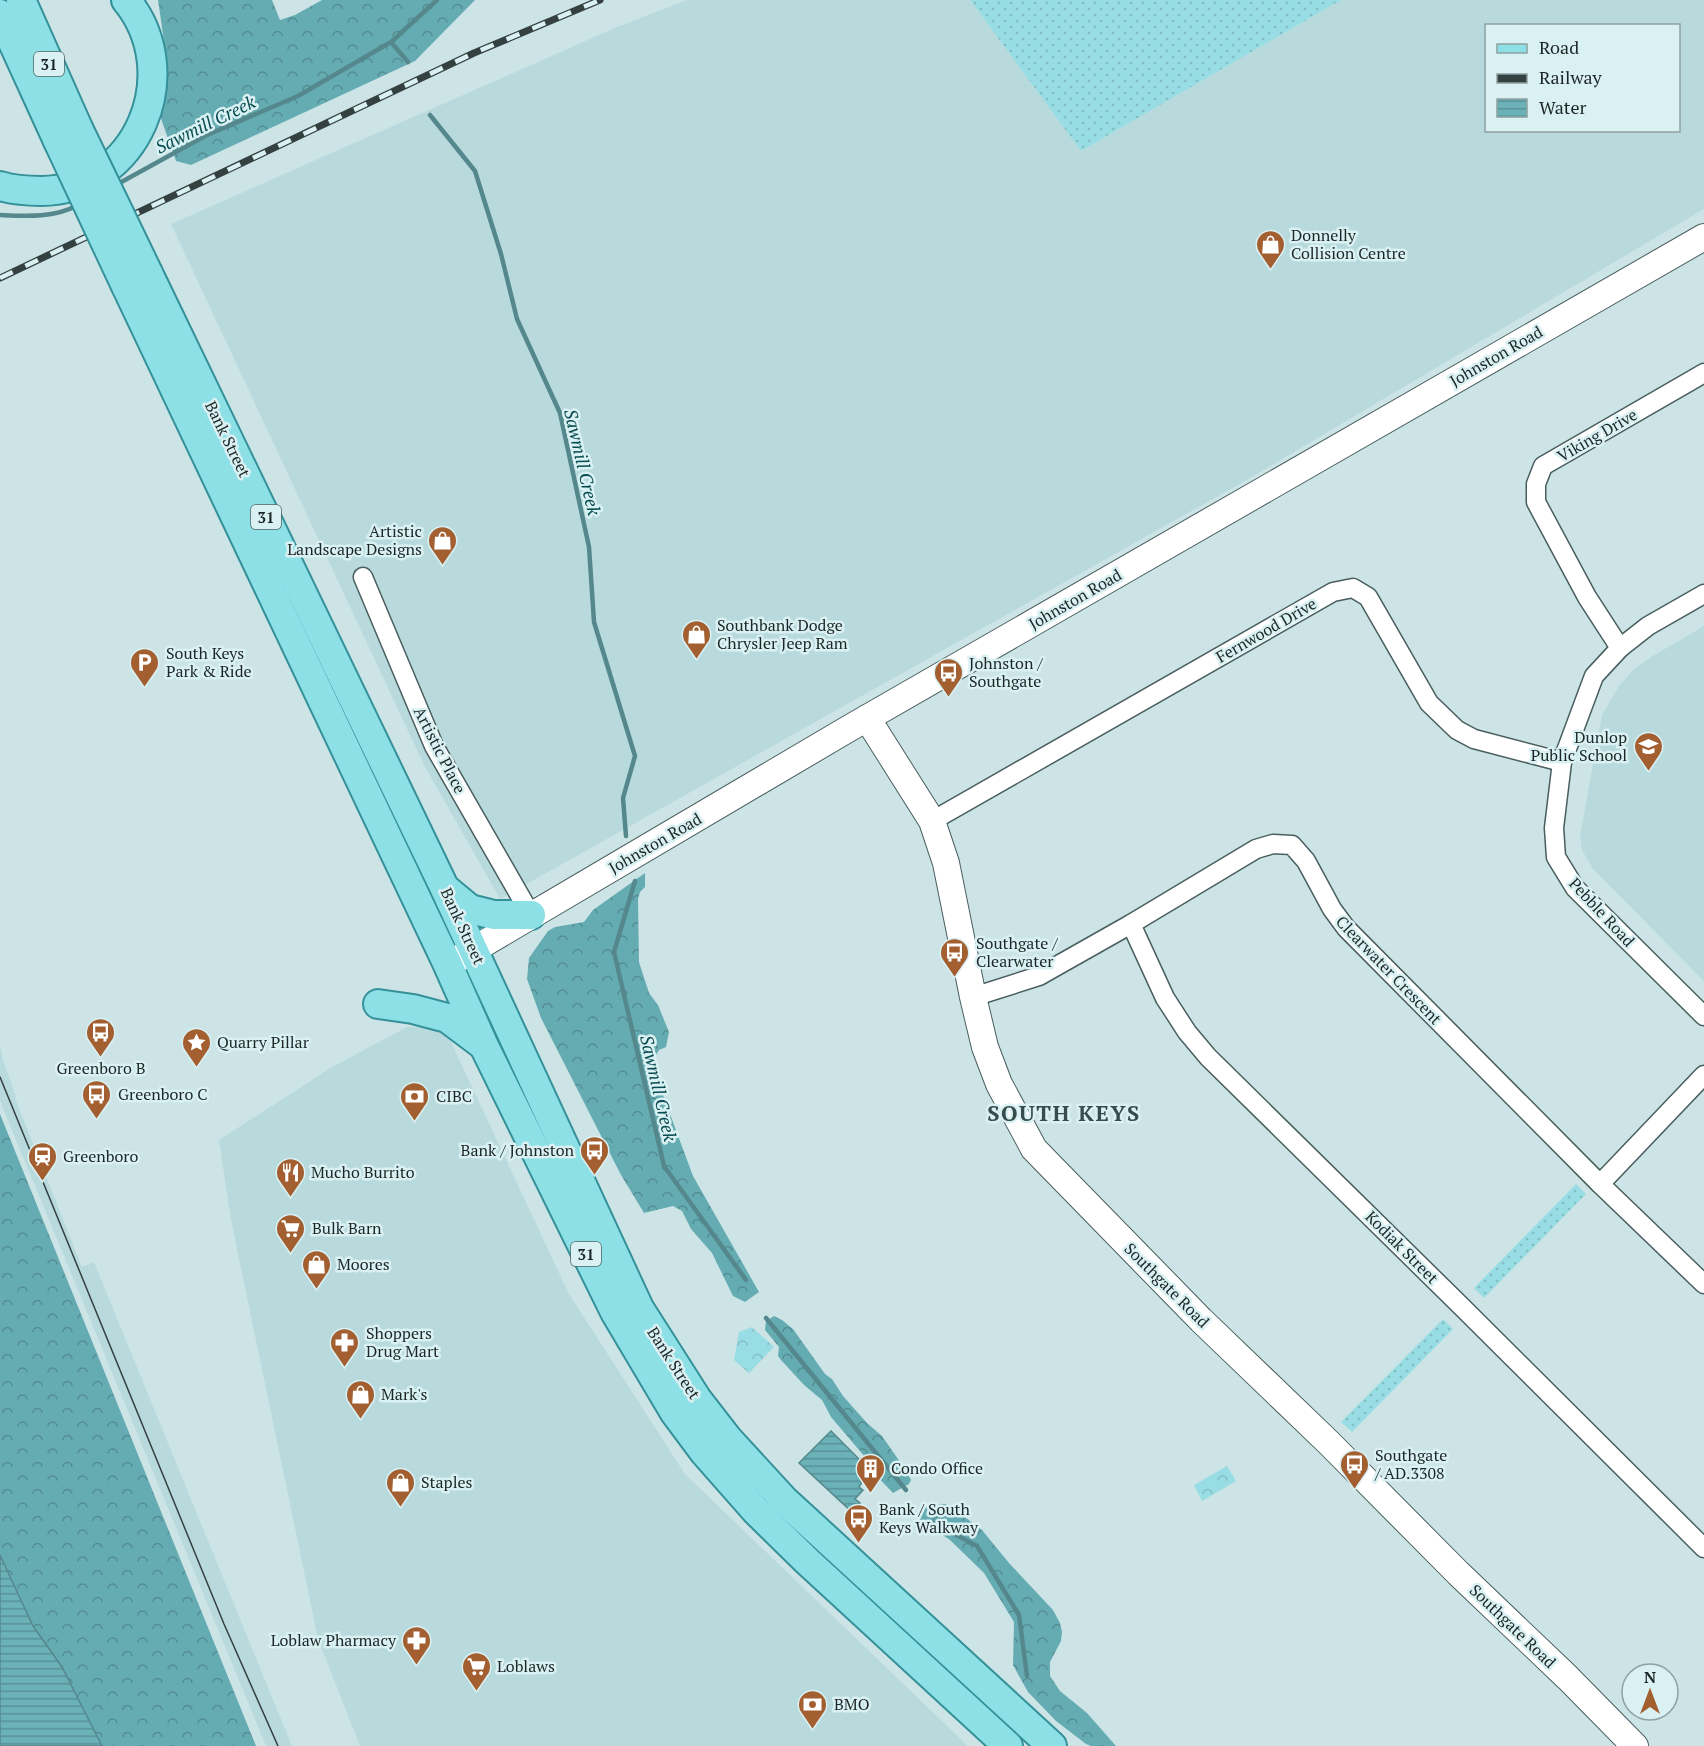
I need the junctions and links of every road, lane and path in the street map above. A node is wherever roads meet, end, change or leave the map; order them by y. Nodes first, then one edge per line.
1 (21, 0) edge
2 (126, 0) edge
3 (0, 14) edge
4 (68, 134) junction
5 (0, 186) edge
6 (1704, 237) edge
7 (137, 279) junction
8 (1704, 373) edge
9 (363, 577) dead end
10 (1704, 594) edge
11 (1620, 648) junction
12 (867, 718) junction
13 (1562, 762) junction
14 (932, 821) junction
15 (445, 888) junction
16 (531, 915) junction
17 (1131, 924) junction
18 (474, 950) junction
19 (448, 965) junction
20 (973, 997) junction
21 (378, 1004) dead end
22 (1704, 1016) edge
23 (484, 1046) junction
24 (1704, 1075) edge
25 (1600, 1184) junction
26 (1704, 1284) edge
27 (1704, 1548) edge
28 (993, 1693) junction
29 (972, 1712) junction
30 (1008, 1746) edge
31 (1052, 1746) edge
32 (1635, 1746) edge

1 - 4 main road, Bank Street / 31
2 - 5 main road
3 - 4 main road, Bank Street / 31
4 - 7 main road, Bank Street / 31, bridge
6 - 12 street, Johnston Road
7 - 15 main road, Bank Street / 31
7 - 19 main road, Bank Street / 31
8 - 11 street, Viking Drive
9 - 16 street, Artistic Place
10 - 11 street, Pebble Road
11 - 13 street, Pebble Road
12 - 14 street, Southgate Road
12 - 16 street, Johnston Road
13 - 14 street, Fernwood Drive
13 - 22 street, Pebble Road
14 - 20 street, Southgate Road
15 - 16 main road
15 - 18 main road, Bank Street / 31
16 - 18 street, Johnston Road
17 - 20 street, Clearwater Crescent
17 - 25 street, Clearwater Crescent
17 - 27 street, Kodiak Street
18 - 19 street, Johnston Road
18 - 28 main road, Bank Street / 31
19 - 23 main road, Bank Street / 31
20 - 32 street, Southgate Road
21 - 23 main road
23 - 29 main road, Bank Street / 31
24 - 25 street
25 - 26 street, Clearwater Crescent
28 - 29 main road
28 - 31 main road, Bank Street / 31
29 - 30 main road, Bank Street / 31

